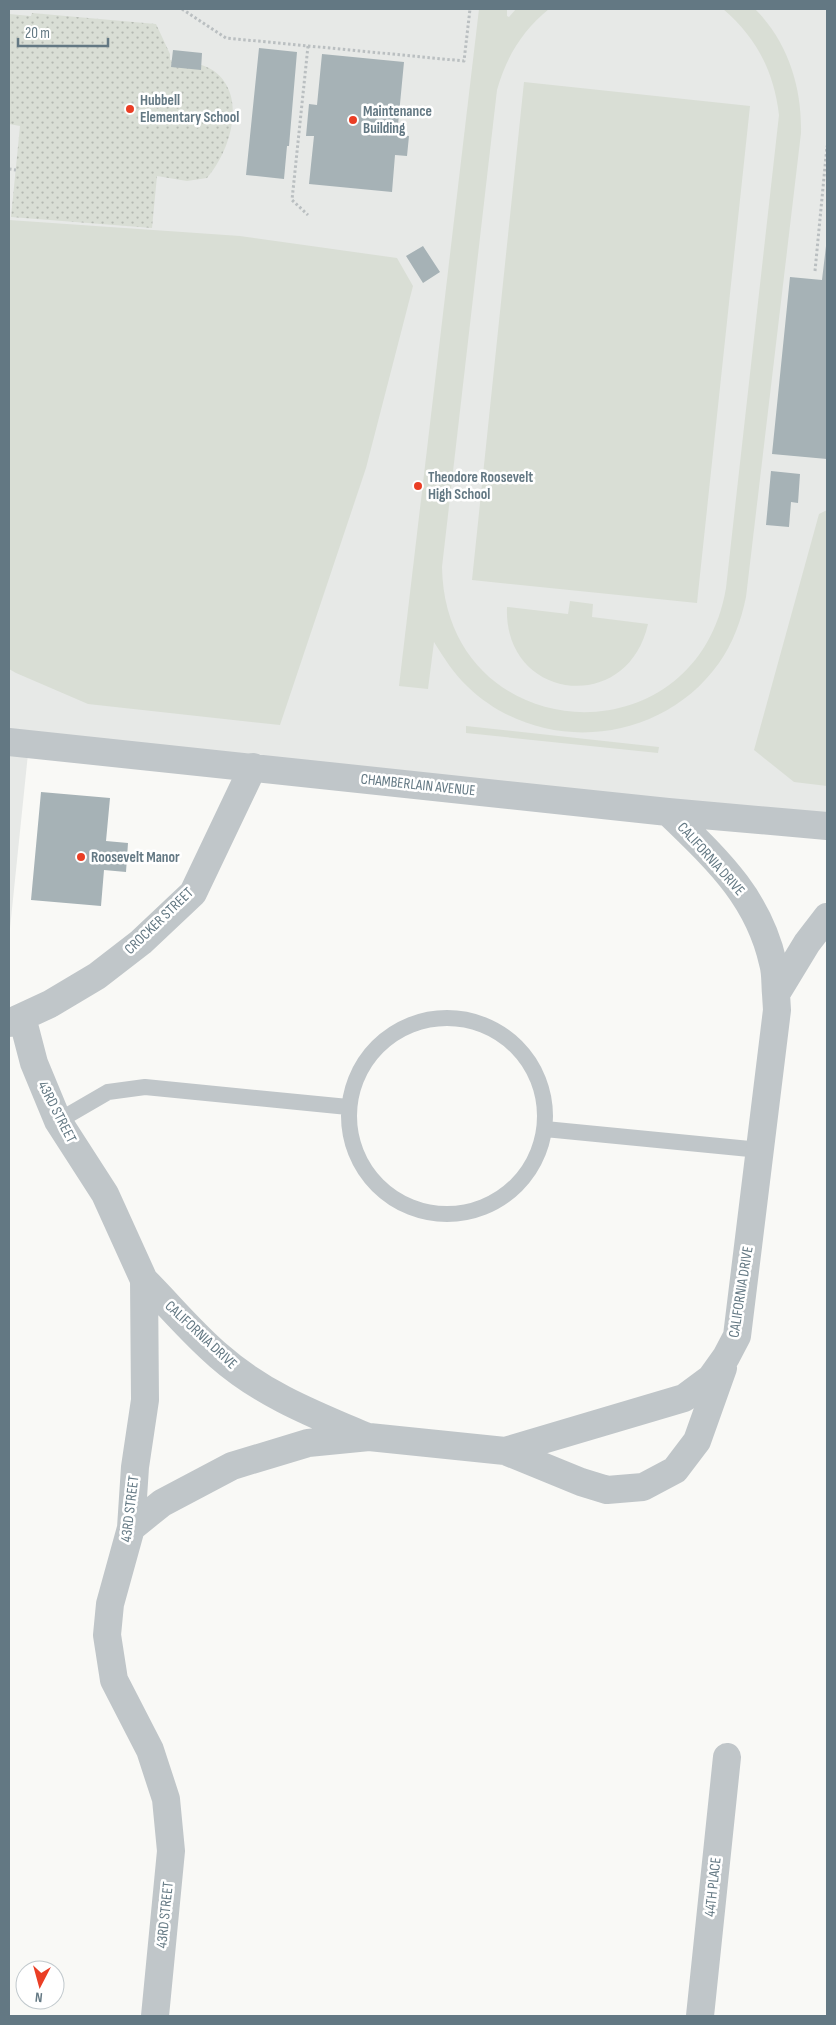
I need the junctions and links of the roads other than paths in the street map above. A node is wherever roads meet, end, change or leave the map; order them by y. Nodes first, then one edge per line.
1 (9, 742) edge
2 (253, 768) junction
3 (668, 812) junction
4 (827, 826) edge
5 (827, 917) edge
6 (776, 994) junction
7 (16, 1020) edge
8 (348, 1107) junction
9 (58, 1121) junction
10 (545, 1129) junction
11 (760, 1150) junction
12 (144, 1280) junction
13 (726, 1357) junction
14 (369, 1437) junction
15 (505, 1451) junction
16 (131, 1528) junction
17 (727, 1757) dead end
18 (155, 2016) edge
19 (700, 2016) edge

1 - 2 street, CHAMBERLAIN AVENUE
2 - 3 street, CHAMBERLAIN AVENUE
2 - 7 street, CROCKER STREET
3 - 4 street, CHAMBERLAIN AVENUE
3 - 6 street, CALIFORNIA DRIVE
5 - 6 street
6 - 11 street, CALIFORNIA DRIVE
7 - 9 street, 43RD STREET
8 - 9 lane
8 - 10 lane
8 - 10 lane
9 - 12 street, 43RD STREET
10 - 11 lane
11 - 13 street, CALIFORNIA DRIVE
12 - 14 street, CALIFORNIA DRIVE
12 - 16 street, 43RD STREET
13 - 15 street, CALIFORNIA DRIVE
13 - 15 street
14 - 15 street, CALIFORNIA DRIVE
14 - 16 street, CALIFORNIA DRIVE
16 - 18 street, 43RD STREET
17 - 19 street, 44TH PLACE

